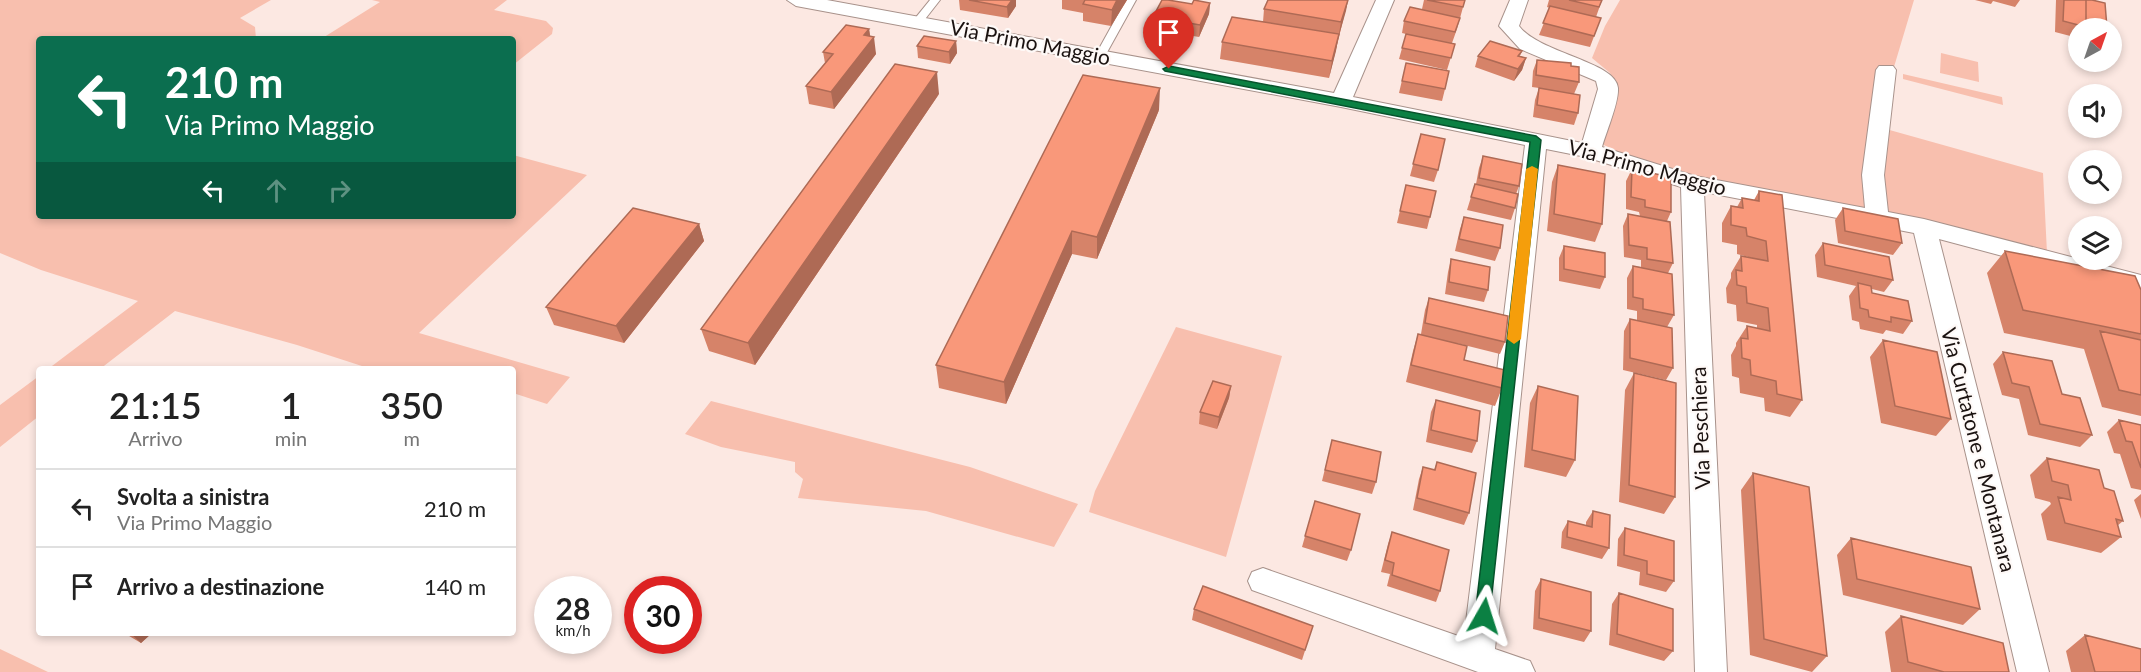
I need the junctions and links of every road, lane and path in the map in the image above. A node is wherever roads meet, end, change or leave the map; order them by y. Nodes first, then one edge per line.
1 (796, 0) edge
2 (935, 0) edge
3 (1131, 0) edge
4 (1384, 0) edge
5 (1519, 0) edge
6 (918, 21) junction
7 (1100, 56) junction
8 (1886, 70) dead end
9 (1341, 101) junction
10 (1536, 140) junction
11 (1590, 151) junction
12 (1692, 183) junction
13 (1877, 218) junction
14 (1924, 227) junction
15 (2141, 284) edge
16 (1263, 580) dead end
17 (1478, 656) junction
18 (1519, 672) edge
19 (1711, 672) edge
20 (2033, 672) edge

1 - 6 street, Via Primo Maggio
2 - 6 lane
3 - 7 lane
4 - 9 street
5 - 11 street
6 - 7 street, Via Primo Maggio
7 - 9 street, Via Primo Maggio
8 - 13 street
9 - 10 street, Via Primo Maggio
10 - 11 street, Via Primo Maggio
10 - 17 street
11 - 12 street, Via Primo Maggio
12 - 13 street, Via Primo Maggio
12 - 19 street, Via Peschiera
13 - 14 street, Via Primo Maggio
14 - 15 street, Via Primo Maggio
14 - 20 street, Via Curtatone e Montanara
16 - 17 street
17 - 18 street

